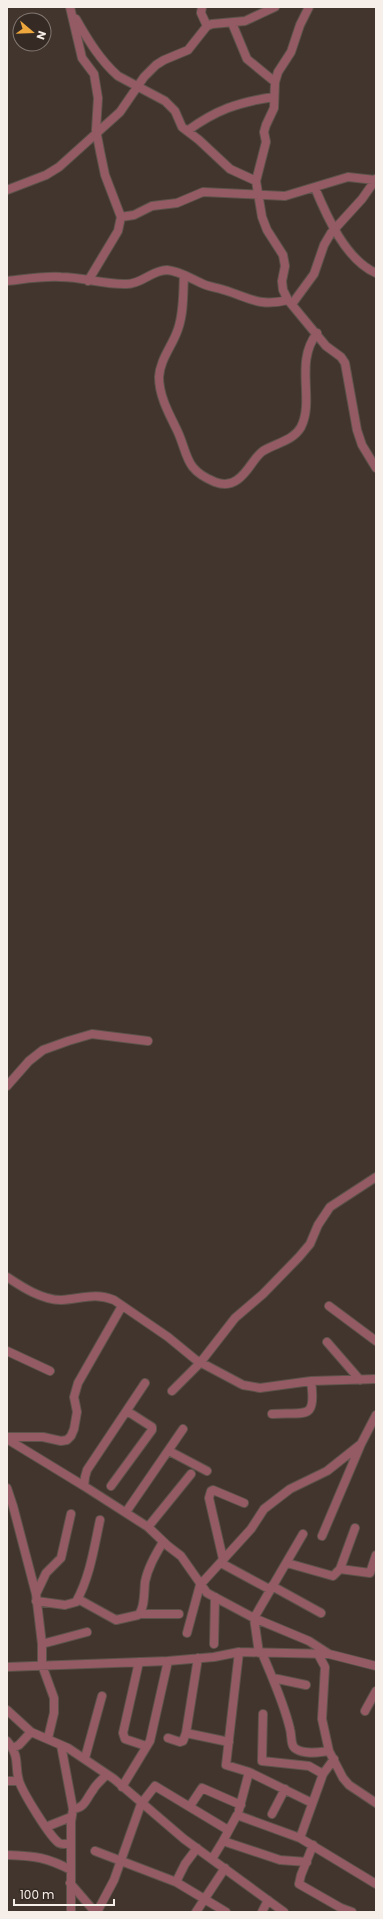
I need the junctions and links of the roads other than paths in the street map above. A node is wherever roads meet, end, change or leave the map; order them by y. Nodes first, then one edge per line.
1 (202, 7) edge
2 (275, 7) edge
3 (309, 7) edge
4 (71, 10) edge
5 (265, 10) edge
6 (232, 24) junction
7 (207, 26) junction
8 (275, 82) junction
9 (138, 86) junction
10 (274, 97) junction
11 (187, 131) junction
12 (97, 134) junction
13 (375, 180) edge
14 (256, 181) junction
15 (315, 188) junction
16 (7, 190) edge
17 (259, 194) junction
18 (121, 217) junction
19 (334, 229) junction
20 (376, 273) edge
21 (184, 275) junction
22 (7, 281) edge
23 (88, 281) junction
24 (290, 302) junction
25 (318, 333) junction
26 (376, 468) edge
27 (148, 1041) dead end
28 (7, 1086) edge
29 (376, 1177) edge
30 (7, 1277) edge
31 (122, 1306) junction
32 (329, 1306) dead end
33 (376, 1341) edge
34 (327, 1342) dead end
35 (7, 1351) edge
36 (200, 1363) junction
37 (50, 1371) dead end
38 (376, 1379) edge
39 (360, 1380) junction
40 (311, 1381) junction
41 (145, 1383) dead end
42 (172, 1391) dead end
43 (127, 1411) junction
44 (272, 1414) dead end
45 (376, 1415) edge
46 (183, 1429) dead end
47 (7, 1438) edge
48 (361, 1444) junction
49 (169, 1451) junction
50 (206, 1471) dead end
51 (191, 1474) dead end
52 (84, 1486) junction
53 (111, 1486) dead end
54 (7, 1488) edge
55 (244, 1503) dead end
56 (126, 1512) junction
57 (71, 1514) dead end
58 (100, 1520) dead end
59 (148, 1527) junction
60 (355, 1528) dead end
61 (303, 1534) dead end
62 (322, 1536) dead end
63 (163, 1542) junction
64 (376, 1555) edge
65 (222, 1561) junction
66 (287, 1563) junction
67 (340, 1569) junction
68 (200, 1585) junction
69 (270, 1587) junction
70 (215, 1597) junction
71 (36, 1598) junction
72 (78, 1599) junction
73 (320, 1613) dead end
74 (140, 1614) junction
75 (179, 1614) dead end
76 (254, 1618) junction
77 (87, 1632) dead end
78 (187, 1633) dead end
79 (42, 1644) junction
80 (214, 1644) dead end
81 (239, 1652) junction
82 (260, 1653) junction
83 (318, 1654) junction
84 (329, 1654) junction
85 (198, 1658) junction
86 (168, 1661) junction
87 (139, 1662) junction
88 (42, 1665) junction
89 (376, 1666) edge
90 (7, 1667) edge
91 (273, 1678) junction
92 (306, 1685) dead end
93 (376, 1691) edge
94 (102, 1696) dead end
95 (7, 1710) edge
96 (365, 1711) dead end
97 (263, 1714) dead end
98 (30, 1732) junction
99 (186, 1733) junction
100 (48, 1738) junction
101 (168, 1738) dead end
102 (7, 1741) edge
103 (229, 1742) junction
104 (61, 1745) junction
105 (146, 1746) junction
106 (13, 1748) junction
107 (330, 1751) junction
108 (85, 1758) junction
109 (334, 1759) junction
110 (249, 1772) junction
111 (323, 1774) junction
112 (106, 1775) junction
113 (7, 1781) edge
114 (19, 1781) junction
115 (122, 1787) junction
116 (285, 1789) junction
117 (312, 1803) junction
118 (376, 1803) edge
119 (142, 1804) junction
120 (240, 1805) junction
121 (190, 1806) junction
122 (72, 1813) junction
123 (272, 1814) dead end
124 (237, 1815) junction
125 (46, 1827) junction
126 (228, 1830) junction
127 (300, 1838) junction
128 (223, 1841) junction
129 (71, 1843) junction
130 (313, 1845) junction
131 (197, 1848) junction
132 (95, 1850) dead end
133 (7, 1855) edge
134 (212, 1859) junction
135 (122, 1861) junction
136 (307, 1862) junction
137 (225, 1868) junction
138 (71, 1870) junction
139 (176, 1882) junction
140 (70, 1883) junction
141 (376, 1884) edge
142 (203, 1900) junction
143 (268, 1900) junction
144 (340, 1910) edge
145 (71, 1912) edge
146 (96, 1912) edge
147 (196, 1912) edge
148 (226, 1912) edge
149 (262, 1912) edge
150 (284, 1912) edge
151 (352, 1912) edge

1 - 7 street
2 - 5 street
3 - 8 street
4 - 9 street
4 - 12 street
5 - 6 street
6 - 7 street
6 - 8 street
7 - 9 street
8 - 10 street
9 - 11 street
9 - 12 street
10 - 11 street
10 - 14 street
11 - 14 street
12 - 16 street
12 - 18 street
13 - 15 street
13 - 19 street
14 - 17 street
15 - 17 street
15 - 19 street
17 - 18 street
17 - 24 street
18 - 23 street
19 - 20 street
19 - 24 street
21 - 23 street
21 - 24 street
21 - 25 street
22 - 23 street
24 - 25 street
25 - 26 street
27 - 28 street
29 - 36 street
30 - 31 street
31 - 36 street
31 - 47 street
32 - 33 street
34 - 39 street
35 - 37 street
36 - 40 street
36 - 42 street
38 - 39 street
39 - 40 street
40 - 44 street
41 - 43 street
43 - 52 street
43 - 53 street
45 - 48 street
46 - 49 street
47 - 52 street
48 - 62 street
48 - 65 street
49 - 50 street
49 - 56 street
51 - 59 street
52 - 56 street
54 - 71 street
55 - 65 street
56 - 59 street
57 - 71 street
58 - 72 street
59 - 63 street
60 - 67 street
61 - 66 street
63 - 68 street
63 - 74 street
64 - 67 street
65 - 68 street
65 - 69 street
66 - 67 street
66 - 69 street
68 - 70 street
68 - 78 street
69 - 73 street
69 - 76 street
70 - 76 street
70 - 80 street
71 - 72 street
71 - 79 street
72 - 74 street
74 - 75 street
76 - 82 street
76 - 84 street
77 - 79 street
79 - 88 street
81 - 82 street
81 - 85 street
81 - 103 street
82 - 83 street
82 - 91 street
83 - 84 street
83 - 107 street
84 - 89 street
85 - 86 street
85 - 99 street
86 - 87 street
86 - 105 street
87 - 88 street
87 - 105 street
88 - 90 street
88 - 100 street
91 - 92 street
91 - 107 street
93 - 96 street
94 - 108 street
95 - 98 street
97 - 111 street
98 - 100 street
98 - 106 street
99 - 101 street
99 - 103 street
100 - 104 street
102 - 106 street
103 - 110 street
104 - 108 street
104 - 122 street
105 - 115 street
106 - 114 street
107 - 109 street
108 - 112 street
109 - 111 street
109 - 118 street
110 - 116 street
110 - 120 street
111 - 117 street
112 - 115 street
112 - 122 street
113 - 114 street
114 - 125 street
115 - 119 street
116 - 117 street
116 - 123 street
117 - 127 street
119 - 121 street
119 - 131 street
119 - 135 street
120 - 121 street
120 - 124 street
121 - 126 street
122 - 125 street
122 - 129 street
124 - 126 street
124 - 127 street
125 - 129 street
126 - 128 street
127 - 130 street
128 - 134 street
128 - 136 street
129 - 138 street
130 - 136 street
130 - 141 street
131 - 134 street
131 - 139 street
132 - 135 street
133 - 138 street
134 - 137 street
135 - 139 street
135 - 146 street
136 - 144 street
137 - 142 street
137 - 143 street
138 - 140 street
139 - 142 street
140 - 145 street
140 - 146 street
142 - 147 street
142 - 148 street
143 - 149 street
143 - 150 street
144 - 151 street

